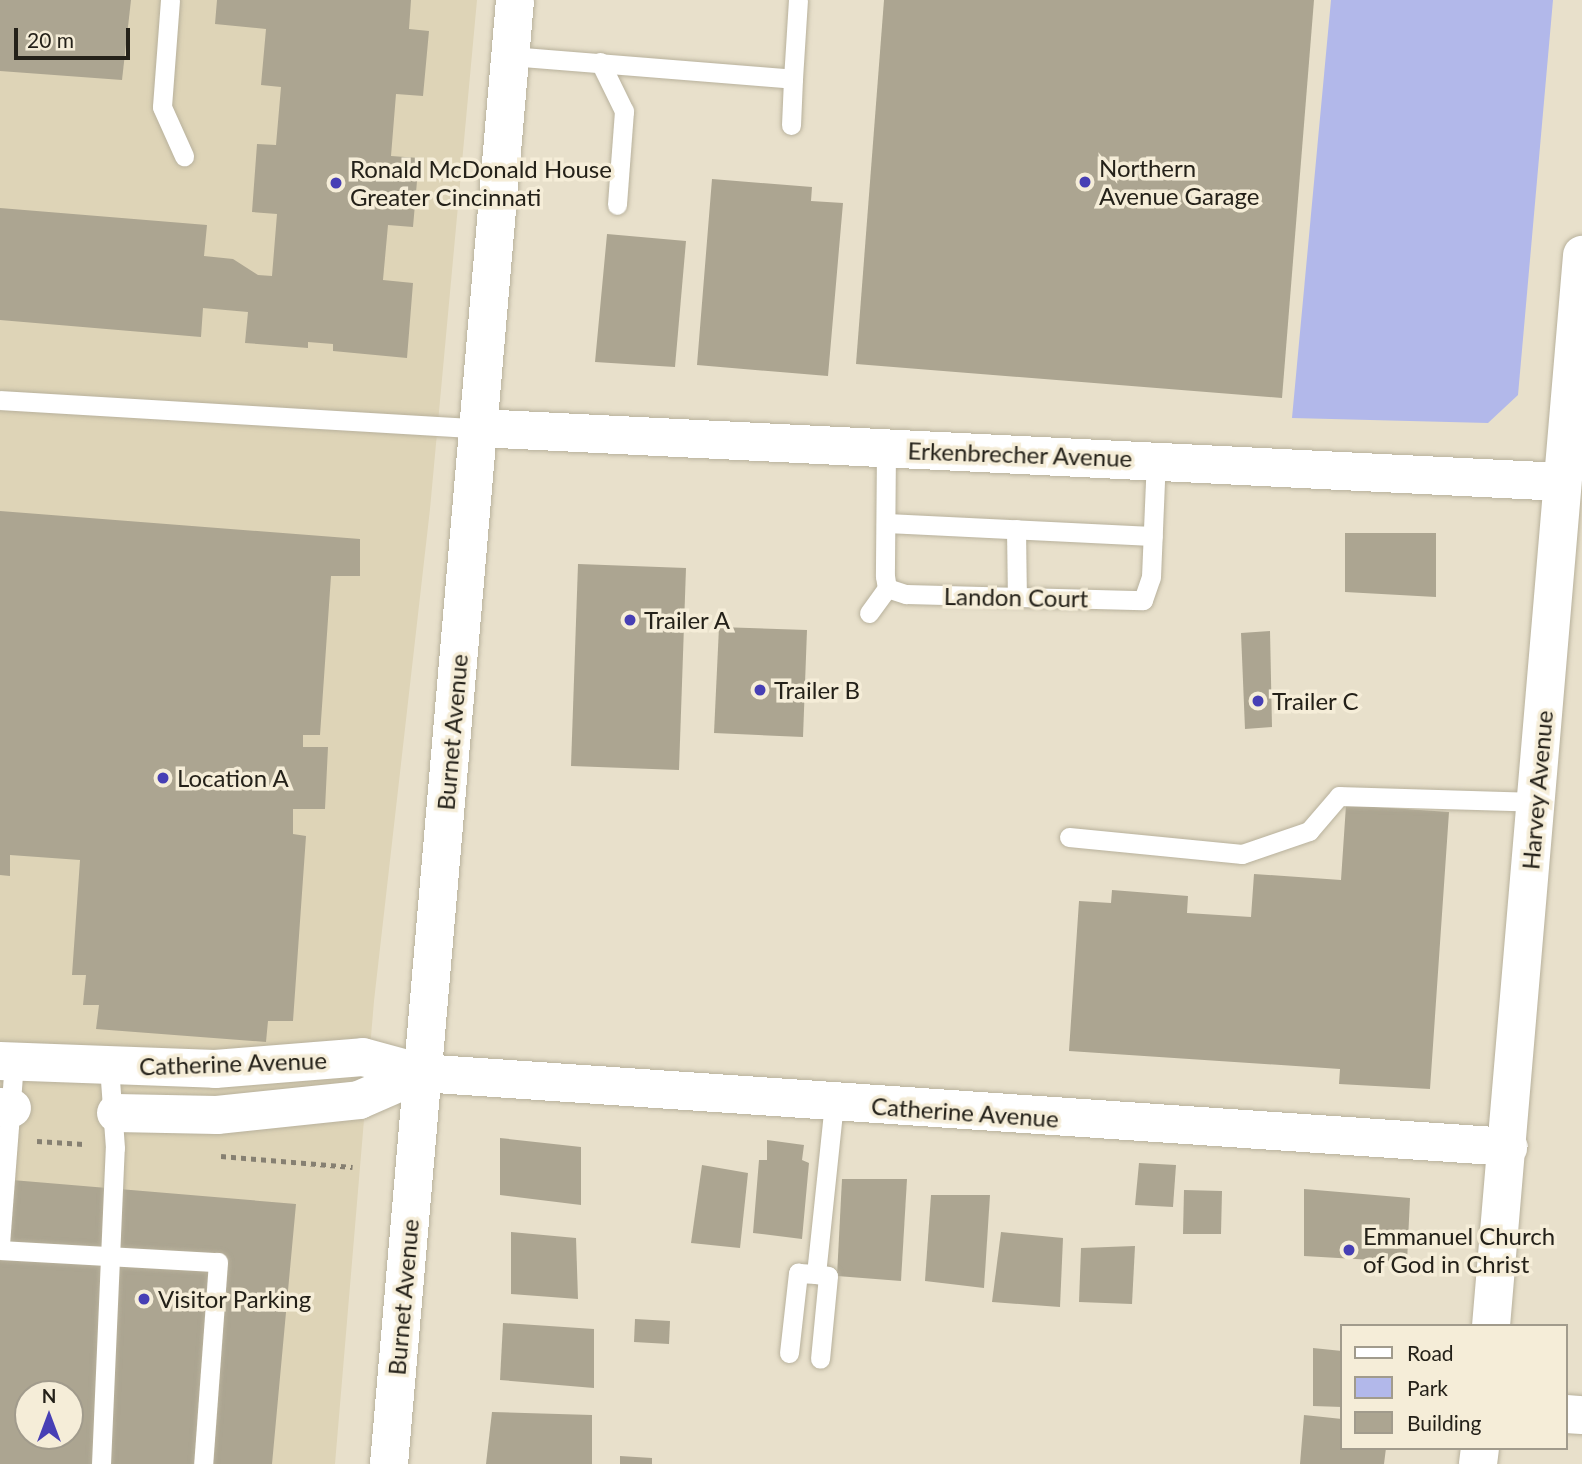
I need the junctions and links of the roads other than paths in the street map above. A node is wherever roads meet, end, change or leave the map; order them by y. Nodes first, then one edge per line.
1 (170, 0) edge
2 (515, 0) edge
3 (799, 0) edge
4 (510, 57) junction
5 (600, 62) junction
6 (793, 79) junction
7 (791, 125) dead end
8 (184, 156) dead end
9 (617, 205) dead end
10 (1582, 255) edge
11 (0, 400) edge
12 (478, 428) junction
13 (886, 449) junction
14 (1156, 460) junction
15 (1562, 482) junction
16 (886, 523) junction
17 (1016, 529) junction
18 (1153, 536) junction
19 (887, 588) junction
20 (1017, 597) junction
21 (869, 613) dead end
22 (1536, 802) junction
23 (1069, 837) dead end
24 (7, 1062) edge
25 (109, 1066) junction
26 (421, 1073) junction
27 (834, 1104) junction
28 (6, 1107) edge
29 (116, 1113) junction
30 (1508, 1147) junction
31 (0, 1244) edge
32 (0, 1250) edge
33 (112, 1256) junction
34 (816, 1274) junction
35 (1491, 1324) edge
36 (789, 1353) dead end
37 (820, 1359) dead end
38 (101, 1464) edge
39 (204, 1464) edge
40 (389, 1464) edge

1 - 8 lane
2 - 4 street, Burnet Avenue
3 - 6 lane
4 - 5 lane
4 - 12 street, Burnet Avenue
5 - 6 lane
5 - 9 lane
6 - 7 lane
10 - 15 street, Harvey Avenue
11 - 12 lane
12 - 13 street, Erkenbrecher Avenue
12 - 26 street, Burnet Avenue
13 - 14 street, Erkenbrecher Avenue
13 - 16 lane
14 - 15 street, Erkenbrecher Avenue
14 - 18 lane, Landon Court
15 - 22 street, Harvey Avenue
16 - 17 lane
16 - 19 lane
17 - 18 lane
17 - 20 lane
18 - 20 lane, Landon Court
19 - 20 lane, Landon Court
19 - 21 lane
22 - 23 lane
22 - 30 street, Harvey Avenue
24 - 25 street, Catherine Avenue
24 - 28 lane
25 - 26 street, Catherine Avenue
25 - 29 lane
26 - 27 street, Catherine Avenue
26 - 29 street, Catherine Avenue
26 - 40 street, Burnet Avenue
27 - 30 street, Catherine Avenue
27 - 34 lane
28 - 31 lane
29 - 33 lane
30 - 35 street, Harvey Avenue
32 - 33 lane
33 - 38 lane
33 - 39 lane
34 - 36 lane
34 - 37 lane

